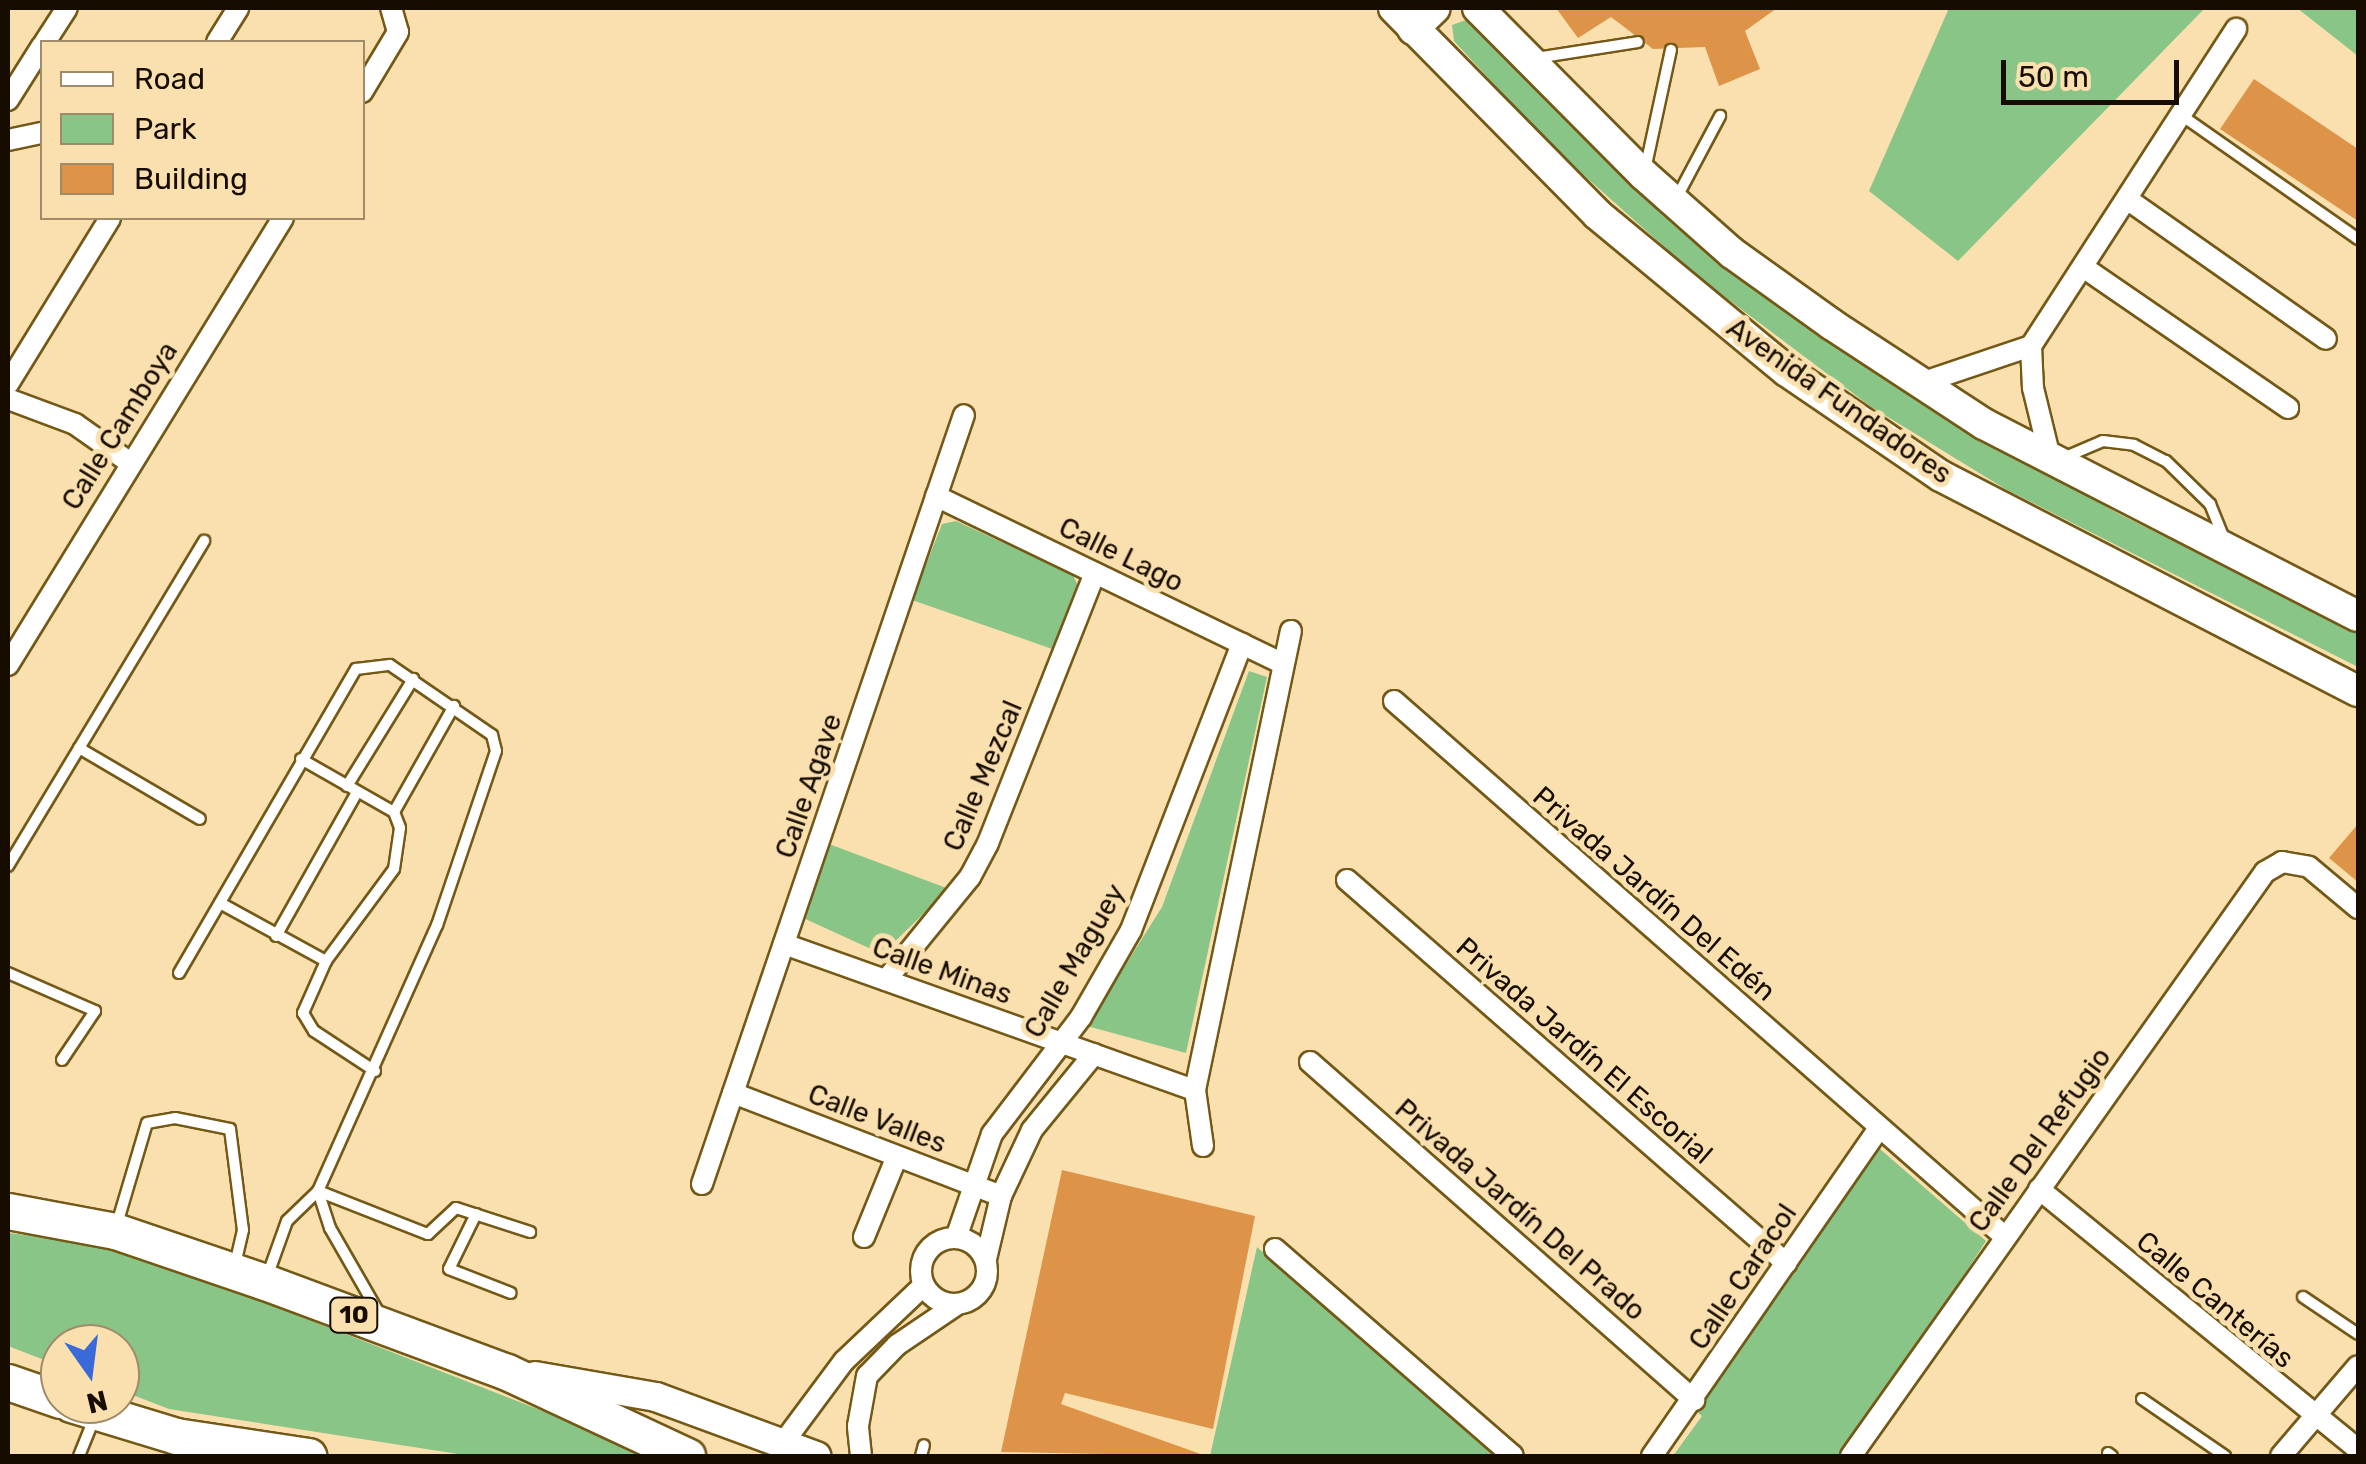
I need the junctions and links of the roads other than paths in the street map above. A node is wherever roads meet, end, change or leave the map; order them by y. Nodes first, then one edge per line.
1 (67, 8) edge
2 (238, 8) edge
3 (1435, 8) edge
4 (1478, 8) edge
5 (395, 14) edge
6 (1404, 18) edge
7 (2236, 29) dead end
8 (47, 40) edge
9 (218, 40) edge
10 (1638, 42) dead end
11 (40, 50) edge
12 (1671, 50) dead end
13 (1526, 60) junction
14 (365, 87) edge
15 (8, 100) edge
16 (2180, 115) junction
17 (1720, 116) dead end
18 (40, 133) edge
19 (8, 140) edge
20 (1644, 175) junction
21 (2127, 199) junction
22 (1674, 202) junction
23 (109, 220) edge
24 (282, 220) edge
25 (2358, 239) edge
26 (2083, 268) junction
27 (2326, 340) dead end
28 (2031, 346) junction
29 (1921, 383) junction
30 (8, 384) edge
31 (8, 399) edge
32 (2288, 408) dead end
33 (964, 415) dead end
34 (2054, 460) junction
35 (129, 462) junction
36 (936, 496) junction
37 (204, 541) dead end
38 (2229, 552) junction
39 (1095, 573) junction
40 (2358, 616) edge
41 (1291, 631) dead end
42 (1242, 644) junction
43 (1282, 664) junction
44 (8, 666) edge
45 (413, 680) junction
46 (2358, 691) edge
47 (1394, 701) dead end
48 (454, 706) junction
49 (79, 748) junction
50 (302, 759) junction
51 (352, 789) junction
52 (394, 812) junction
53 (200, 819) dead end
54 (8, 866) edge
55 (1347, 880) dead end
56 (220, 903) junction
57 (2358, 908) edge
58 (276, 936) junction
59 (784, 944) junction
60 (326, 961) junction
61 (8, 973) edge
62 (179, 973) dead end
63 (886, 980) junction
64 (1061, 1042) junction
65 (1094, 1054) junction
66 (62, 1060) dead end
67 (1310, 1062) dead end
68 (375, 1071) junction
69 (1195, 1090) junction
70 (733, 1094) junction
71 (1879, 1128) junction
72 (1202, 1146) dead end
73 (897, 1156) junction
74 (702, 1184) dead end
75 (970, 1184) junction
76 (2039, 1190) junction
77 (318, 1191) junction
78 (1001, 1196) junction
79 (8, 1212) edge
80 (476, 1214) junction
81 (115, 1232) junction
82 (530, 1232) dead end
83 (2004, 1236) junction
84 (864, 1237) dead end
85 (956, 1238) junction
86 (1275, 1249) dead end
87 (986, 1259) junction
88 (1786, 1263) junction
89 (249, 1276) junction
90 (924, 1286) junction
91 (511, 1294) dead end
92 (2303, 1298) dead end
93 (956, 1304) junction
94 (387, 1327) junction
95 (2358, 1334) edge
96 (844, 1361) junction
97 (2358, 1366) edge
98 (507, 1372) junction
99 (866, 1376) junction
100 (8, 1382) edge
101 (40, 1393) edge
102 (2142, 1399) dead end
103 (1694, 1400) junction
104 (2312, 1417) junction
105 (82, 1424) edge
106 (135, 1424) edge
107 (783, 1443) junction
108 (2358, 1450) edge
109 (79, 1456) edge
110 (309, 1456) edge
111 (687, 1456) edge
112 (816, 1456) edge
113 (861, 1456) edge
114 (1513, 1456) edge
115 (1652, 1456) edge
116 (1851, 1456) edge
117 (2226, 1456) edge
118 (2281, 1456) edge

1 - 8 street
2 - 9 street
3 - 6 main road
4 - 13 main road
5 - 14 street
6 - 46 main road, Avenida Fundadores
7 - 16 street
10 - 13 lane
11 - 15 street
12 - 20 lane
13 - 20 main road
16 - 21 street
16 - 25 lane
17 - 22 lane
18 - 19 street
20 - 22 main road
21 - 26 street
21 - 27 street
22 - 29 main road
23 - 30 street
24 - 35 street, Calle Camboya
26 - 28 street
26 - 32 street
28 - 29 street
28 - 34 street
29 - 34 main road
31 - 35 street
33 - 36 street, Calle Agave
34 - 38 main road
34 - 38 lane
35 - 44 street, Calle Camboya
36 - 39 street, Calle Lago
36 - 59 street, Calle Agave
37 - 49 lane
38 - 40 main road
39 - 42 street, Calle Lago
39 - 63 street, Calle Mezcal
41 - 43 street
42 - 43 street, Calle Lago
42 - 64 street, Calle Maguey
43 - 69 street
45 - 48 lane
45 - 50 lane
45 - 51 lane
47 - 71 street, Privada Jardín Del Edén
48 - 52 lane
48 - 68 lane
49 - 53 lane
49 - 54 lane
50 - 51 lane
50 - 56 lane
51 - 52 lane
51 - 58 lane
52 - 60 lane
55 - 88 street, Privada Jardín El Escorial
56 - 58 lane
56 - 62 lane
57 - 76 street, Calle Del Refugio
58 - 60 lane
59 - 63 street, Calle Minas
59 - 70 street, Calle Agave
60 - 68 lane
61 - 66 lane
63 - 64 street, Calle Minas
64 - 65 street, Calle Minas
64 - 75 street, Calle Maguey
65 - 69 street, Calle Minas
65 - 78 street
67 - 103 street, Privada Jardín Del Prado
68 - 77 lane
69 - 72 street
70 - 73 street, Calle Valles
70 - 74 street, Calle Agave
71 - 83 street, Privada Jardín Del Edén
71 - 88 street, Calle Caracol
73 - 75 street, Calle Valles
73 - 84 street
75 - 78 street, Calle Valles
75 - 85 street, Calle Maguey
76 - 83 street, Calle Del Refugio
76 - 104 street, Calle Canterías
77 - 80 lane
77 - 89 lane
77 - 94 lane
78 - 87 street
79 - 81 highway, 10
80 - 82 lane
80 - 91 lane
81 - 89 highway, 10
81 - 89 lane
83 - 116 street, Calle Del Refugio
85 - 87 street
85 - 90 street
86 - 114 street
87 - 93 street
88 - 103 street, Calle Caracol
89 - 94 highway, 10
90 - 93 street
90 - 96 street
92 - 95 lane
93 - 99 street
94 - 98 highway, 10
96 - 99 street
96 - 107 street
97 - 104 street
98 - 107 street
98 - 111 highway, 10
99 - 113 street
100 - 101 highway
102 - 117 lane
103 - 115 street, Calle Caracol
104 - 108 street, Calle Canterías
104 - 118 street
105 - 109 lane
106 - 110 highway
107 - 112 street

